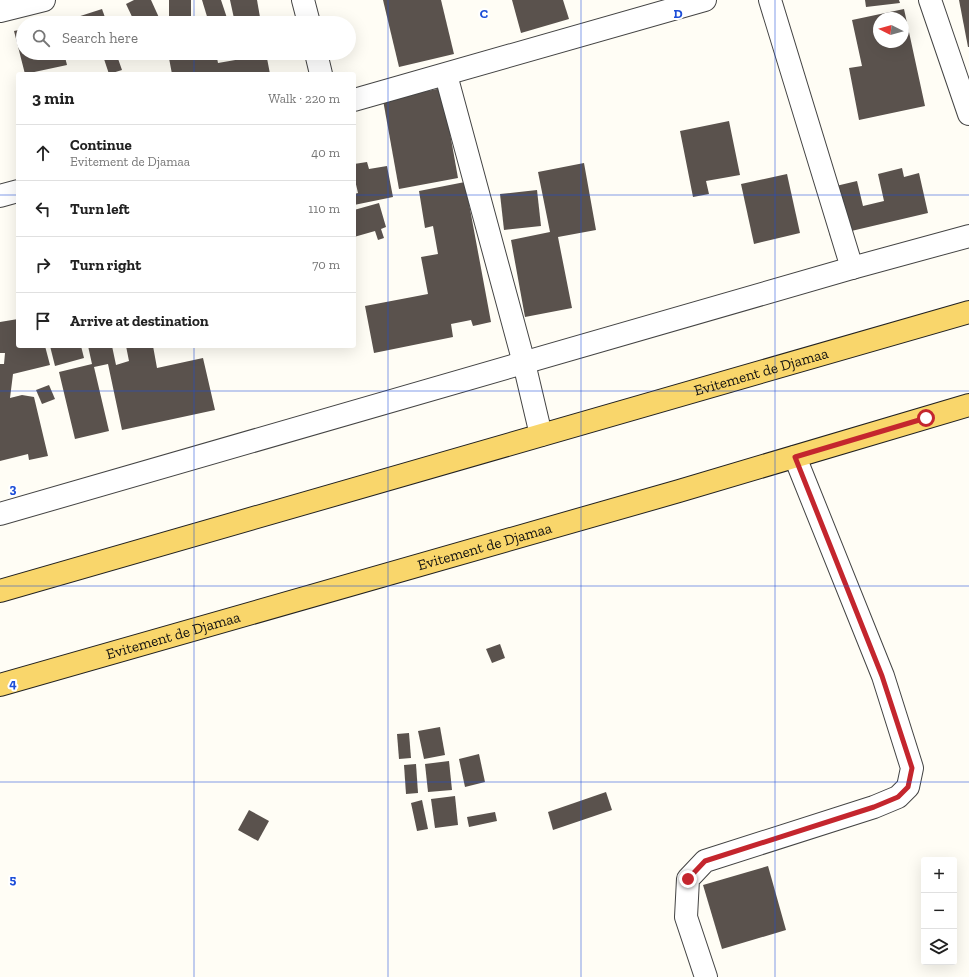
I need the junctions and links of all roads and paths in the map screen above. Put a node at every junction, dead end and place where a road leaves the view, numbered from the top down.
1 (44, 0) edge
2 (303, 0) edge
3 (705, 0) edge
4 (770, 0) edge
5 (930, 0) edge
6 (0, 11) edge
7 (307, 16) edge
8 (318, 60) edge
9 (321, 72) edge
10 (446, 75) junction
11 (356, 99) edge
12 (969, 114) edge
13 (16, 192) edge
14 (0, 196) edge
15 (969, 236) edge
16 (852, 268) junction
17 (969, 312) edge
18 (524, 363) junction
19 (969, 405) edge
20 (541, 435) junction
21 (795, 457) junction
22 (0, 514) edge
23 (0, 591) edge
24 (0, 685) edge
25 (706, 977) edge

1 - 6 street
2 - 7 street
3 - 10 street
4 - 16 street
5 - 12 street
8 - 9 street
10 - 11 street
10 - 18 street
13 - 14 street
15 - 16 street
16 - 18 street
17 - 20 main road, Evitement de Djamaa
18 - 20 street
18 - 22 street
19 - 21 main road, Evitement de Djamaa
20 - 23 main road, Evitement de Djamaa
21 - 24 main road, Evitement de Djamaa
21 - 25 street

